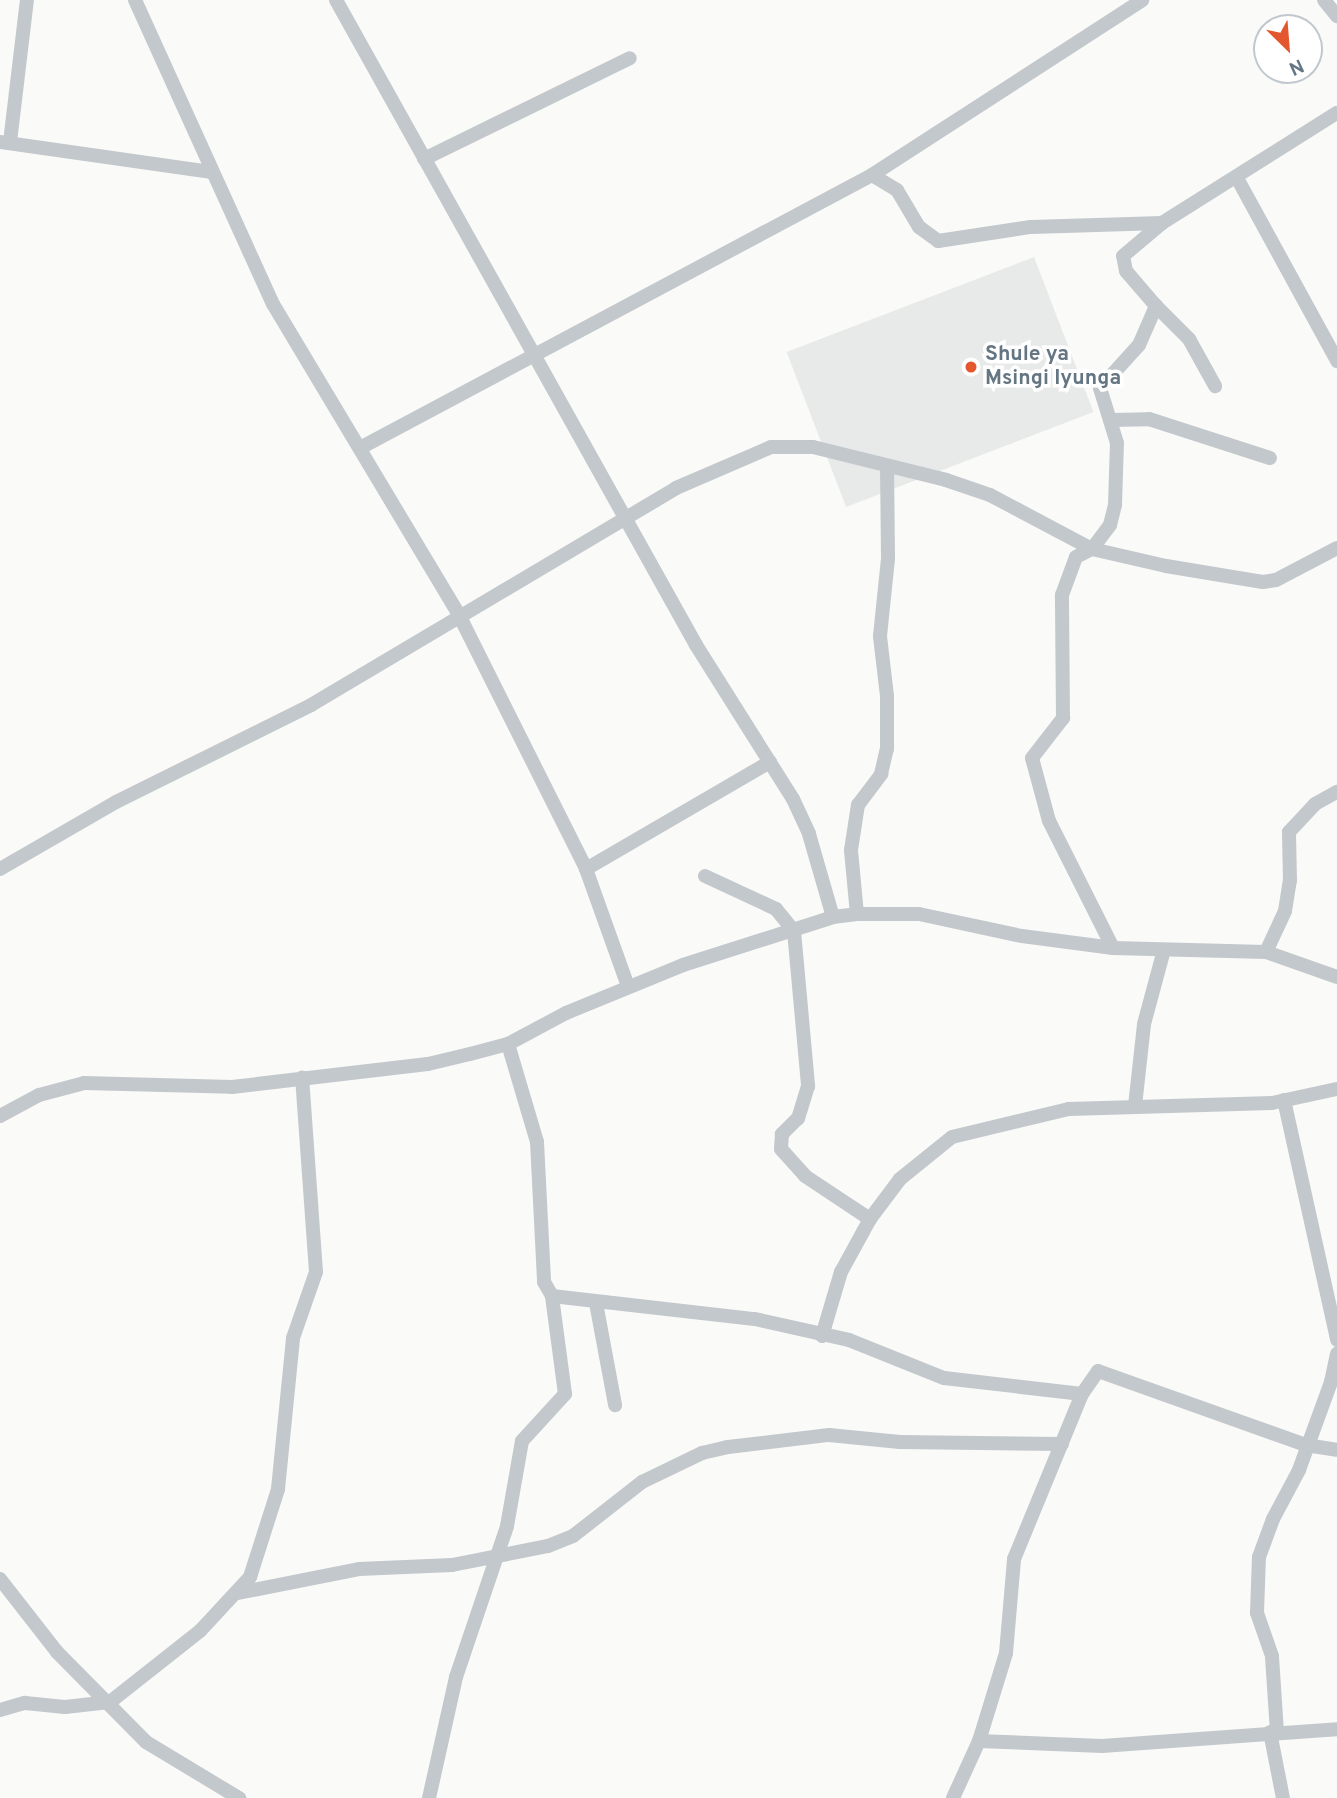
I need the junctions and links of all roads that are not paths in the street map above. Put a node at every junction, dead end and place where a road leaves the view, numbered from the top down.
1 (27, 0) edge
2 (135, 0) edge
3 (338, 0) edge
4 (1142, 0) edge
5 (1324, 0) edge
6 (1337, 16) edge
7 (630, 58) dead end
8 (1337, 113) edge
9 (5, 142) edge
10 (424, 159) junction
11 (212, 172) junction
12 (872, 175) junction
13 (1237, 178) junction
14 (1162, 223) junction
15 (1156, 306) junction
16 (534, 354) junction
17 (1337, 361) edge
18 (1214, 386) dead end
19 (1110, 420) junction
20 (360, 448) junction
21 (1270, 458) dead end
22 (887, 467) junction
23 (626, 518) junction
24 (1337, 548) edge
25 (1092, 549) junction
26 (459, 615) junction
27 (770, 762) junction
28 (1337, 792) edge
29 (0, 869) edge
30 (586, 869) junction
31 (705, 876) dead end
32 (857, 914) junction
33 (833, 917) junction
34 (794, 931) junction
35 (1113, 948) junction
36 (1164, 950) junction
37 (1266, 952) junction
38 (1337, 977) edge
39 (628, 986) junction
40 (508, 1044) junction
41 (302, 1078) junction
42 (1337, 1089) edge
43 (1284, 1100) junction
44 (1135, 1106) junction
45 (0, 1116) edge
46 (870, 1219) junction
47 (552, 1296) junction
48 (596, 1303) junction
49 (822, 1336) junction
50 (1337, 1340) edge
51 (1337, 1354) edge
52 (1082, 1394) junction
53 (615, 1405) dead end
54 (1062, 1444) junction
55 (1306, 1445) junction
56 (1337, 1450) edge
57 (499, 1555) junction
58 (0, 1579) edge
59 (238, 1593) junction
60 (110, 1702) junction
61 (0, 1710) edge
62 (1337, 1729) edge
63 (1273, 1732) junction
64 (979, 1741) junction
65 (239, 1798) edge
66 (429, 1798) edge
67 (953, 1798) edge
68 (1283, 1798) edge

1 - 9 street
2 - 11 street
3 - 10 street
4 - 12 street
5 - 6 street
7 - 10 street
8 - 13 street
9 - 11 street
10 - 16 street
11 - 20 street
12 - 14 street
12 - 16 street
13 - 14 street
13 - 17 street
14 - 15 street
15 - 18 street
15 - 19 street
16 - 20 street
16 - 23 street
19 - 21 street
19 - 25 street
20 - 26 street
22 - 23 street
22 - 25 street
22 - 32 street
23 - 26 street
23 - 27 street
24 - 25 street
25 - 35 street
26 - 29 street
26 - 30 street
27 - 30 street
27 - 33 street
28 - 37 street
30 - 39 street
31 - 34 street
32 - 33 street
32 - 35 street
33 - 34 street
34 - 39 street
34 - 46 street
35 - 36 street
36 - 37 street
36 - 44 street
37 - 38 street
39 - 40 street
40 - 41 street
40 - 47 street
41 - 45 street
41 - 59 street
42 - 43 street
43 - 44 street
43 - 50 street
44 - 46 street
46 - 49 street
47 - 48 street
47 - 57 street
48 - 49 street
48 - 53 street
49 - 52 street
51 - 55 street
52 - 54 street
52 - 55 street
54 - 57 street
54 - 64 street
55 - 56 street
55 - 63 street
57 - 59 street
57 - 66 street
58 - 60 street
59 - 60 street
60 - 61 street
60 - 65 street
62 - 63 street
63 - 64 street
63 - 68 street
64 - 67 street

